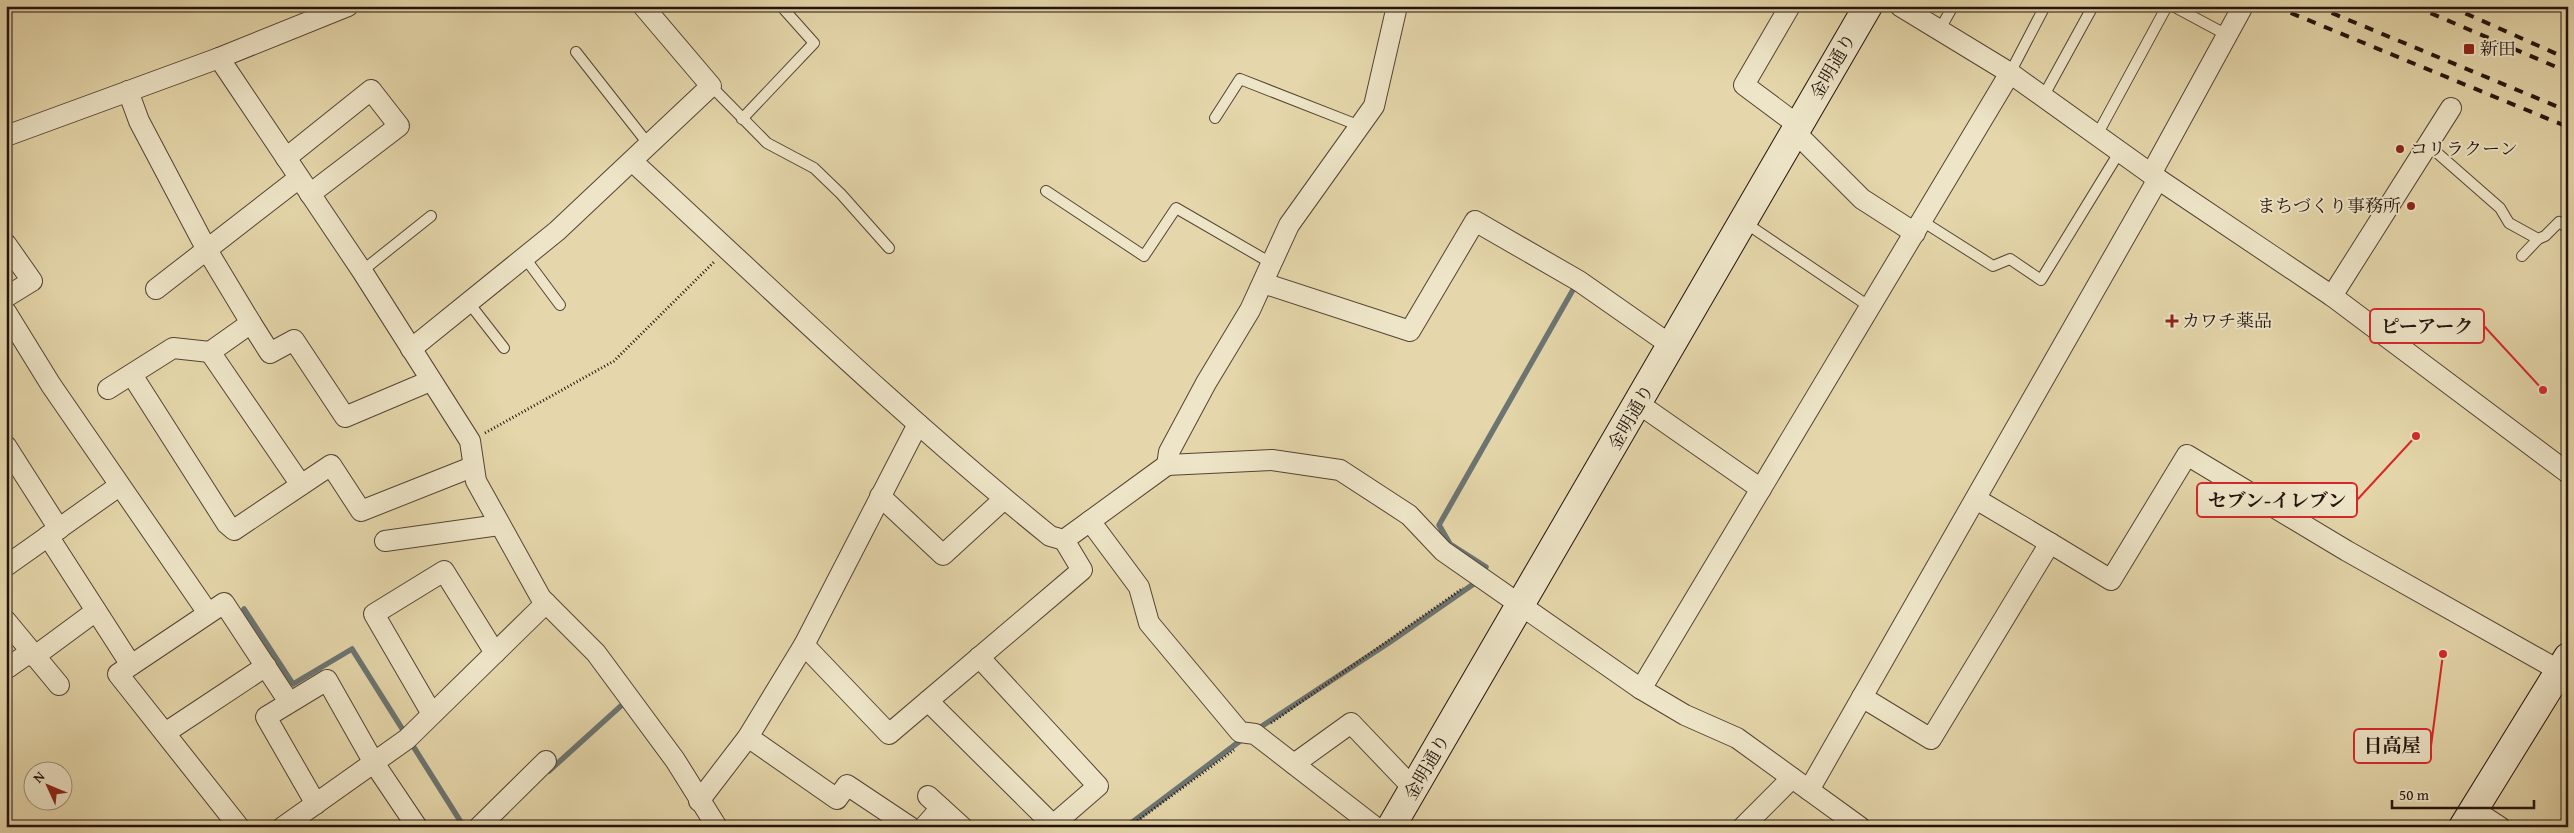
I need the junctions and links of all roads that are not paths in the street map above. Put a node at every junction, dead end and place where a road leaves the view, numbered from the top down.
1 (348, 6) edge
2 (643, 6) edge
3 (781, 6) edge
4 (1397, 6) edge
5 (1790, 6) edge
6 (1868, 6) edge
7 (1900, 6) edge
8 (1953, 6) edge
9 (2045, 6) edge
10 (2093, 6) edge
11 (2167, 6) edge
12 (2173, 6) edge
13 (2242, 6) edge
14 (1940, 29) junction
15 (2227, 35) junction
16 (576, 52) dead end
17 (219, 58) junction
18 (2010, 73) junction
19 (711, 86) junction
20 (128, 91) junction
21 (2043, 97) junction
22 (2451, 108) dead end
23 (1215, 118) dead end
24 (742, 119) junction
25 (1360, 126) junction
26 (1797, 129) junction
27 (2097, 135) junction
28 (6, 136) edge
29 (2427, 144) junction
30 (649, 145) junction
31 (2120, 151) junction
32 (286, 158) junction
33 (632, 161) junction
34 (2154, 176) junction
35 (305, 186) junction
36 (1046, 191) dead end
37 (431, 216) dead end
38 (1743, 222) junction
39 (1918, 227) junction
40 (2568, 228) edge
41 (2538, 239) junction
42 (6, 244) edge
43 (889, 248) dead end
44 (208, 250) junction
45 (2522, 256) dead end
46 (525, 258) junction
47 (1272, 263) junction
48 (362, 271) junction
49 (1263, 283) junction
50 (156, 289) dead end
51 (2332, 296) junction
52 (6, 297) edge
53 (469, 303) junction
54 (560, 305) dead end
55 (1870, 307) junction
56 (6, 312) edge
57 (251, 323) junction
58 (1672, 346) junction
59 (504, 348) dead end
60 (411, 349) junction
61 (210, 352) junction
62 (132, 375) junction
63 (430, 381) junction
64 (108, 389) dead end
65 (1638, 404) junction
66 (918, 424) junction
67 (6, 446) edge
68 (1166, 465) junction
69 (472, 466) junction
70 (2568, 473) edge
71 (301, 485) junction
72 (118, 486) junction
73 (1761, 489) junction
74 (880, 496) junction
75 (1976, 498) junction
76 (1004, 499) junction
77 (1090, 521) junction
78 (499, 525) junction
79 (53, 532) junction
80 (1064, 540) junction
81 (385, 542) dead end
82 (2050, 543) junction
83 (6, 566) edge
84 (546, 603) junction
85 (1521, 605) junction
86 (96, 611) junction
87 (208, 613) junction
88 (6, 621) edge
89 (804, 645) junction
90 (495, 653) junction
91 (35, 656) junction
92 (979, 657) junction
93 (2564, 664) edge
94 (131, 665) junction
95 (266, 666) junction
96 (6, 669) edge
97 (59, 685) dead end
98 (1641, 689) junction
99 (1862, 697) junction
100 (928, 701) junction
101 (289, 702) junction
102 (432, 714) junction
103 (164, 733) junction
104 (748, 737) junction
105 (546, 761) dead end
106 (374, 763) junction
107 (1294, 764) junction
108 (1792, 778) junction
109 (1414, 789) junction
110 (1810, 790) junction
111 (699, 801) junction
112 (316, 804) junction
113 (2468, 818) edge
114 (1393, 824) edge
115 (412, 825) edge
116 (238, 827) edge
117 (283, 827) edge
118 (479, 827) edge
119 (717, 827) edge
120 (910, 827) edge
121 (924, 827) edge
122 (962, 827) edge
123 (1743, 827) edge
124 (1860, 827) edge
125 (2500, 827) edge

1 - 17 street
2 - 19 street
3 - 24 lane
4 - 25 street
5 - 26 street
6 - 26 street, 金明通り
7 - 14 street
8 - 14 lane
9 - 18 lane
10 - 21 lane
11 - 27 lane
12 - 15 lane
13 - 15 street
14 - 18 street
15 - 34 street
16 - 30 lane
17 - 20 street
17 - 32 street
18 - 21 street
18 - 39 street
19 - 24 lane
19 - 30 street
20 - 28 street
20 - 44 street
21 - 27 street
22 - 29 street
23 - 25 lane
24 - 43 lane
25 - 47 street
26 - 38 street, 金明通り
26 - 39 street
27 - 31 street
29 - 41 lane
29 - 51 street
30 - 33 street
31 - 34 street
31 - 39 lane
32 - 35 street
32 - 35 street
33 - 46 street
33 - 66 street
34 - 51 street
34 - 75 street
35 - 44 street
35 - 48 street
36 - 47 lane
37 - 48 lane
38 - 55 lane
38 - 58 street, 金明通り
39 - 55 street
40 - 41 lane
41 - 45 lane
42 - 52 street
44 - 50 street
44 - 57 street
46 - 53 street
46 - 54 lane
47 - 49 street
48 - 60 street
49 - 58 street
49 - 68 street
51 - 70 street
53 - 59 lane
53 - 60 street
55 - 73 street
56 - 72 street
57 - 61 street
57 - 63 street
58 - 65 street, 金明通り
60 - 63 street
61 - 62 street
61 - 71 street
62 - 64 street
62 - 71 street
63 - 69 street
65 - 73 street
65 - 85 street, 金明通り
66 - 74 street
66 - 76 street
67 - 79 street
68 - 77 street
68 - 85 street
69 - 71 street
69 - 78 street
72 - 79 street
72 - 87 street
73 - 98 street
74 - 76 street
74 - 89 street
75 - 82 street
75 - 99 street
76 - 80 street
77 - 80 street
77 - 107 street
78 - 81 street
78 - 84 street
79 - 83 street
79 - 86 street
80 - 92 street
82 - 93 street
82 - 99 street
84 - 90 street
84 - 111 street
85 - 98 street
85 - 109 street, 金明通り
86 - 91 street
86 - 94 street
87 - 94 street
87 - 95 street
88 - 91 street
89 - 100 street
89 - 104 street
90 - 102 street
90 - 102 street
91 - 96 street
91 - 97 street
92 - 100 street
92 - 100 street
93 - 113 street
94 - 103 street
95 - 101 street
95 - 103 street
98 - 108 street
99 - 110 street
101 - 106 street
101 - 112 street
102 - 106 street
103 - 116 street
104 - 111 street
104 - 120 street
105 - 118 street
106 - 112 street
106 - 115 street
107 - 109 street
107 - 114 street
108 - 110 street
108 - 123 street
109 - 114 street, 金明通り
110 - 124 street
111 - 119 street
112 - 117 street
113 - 125 street
121 - 122 street

